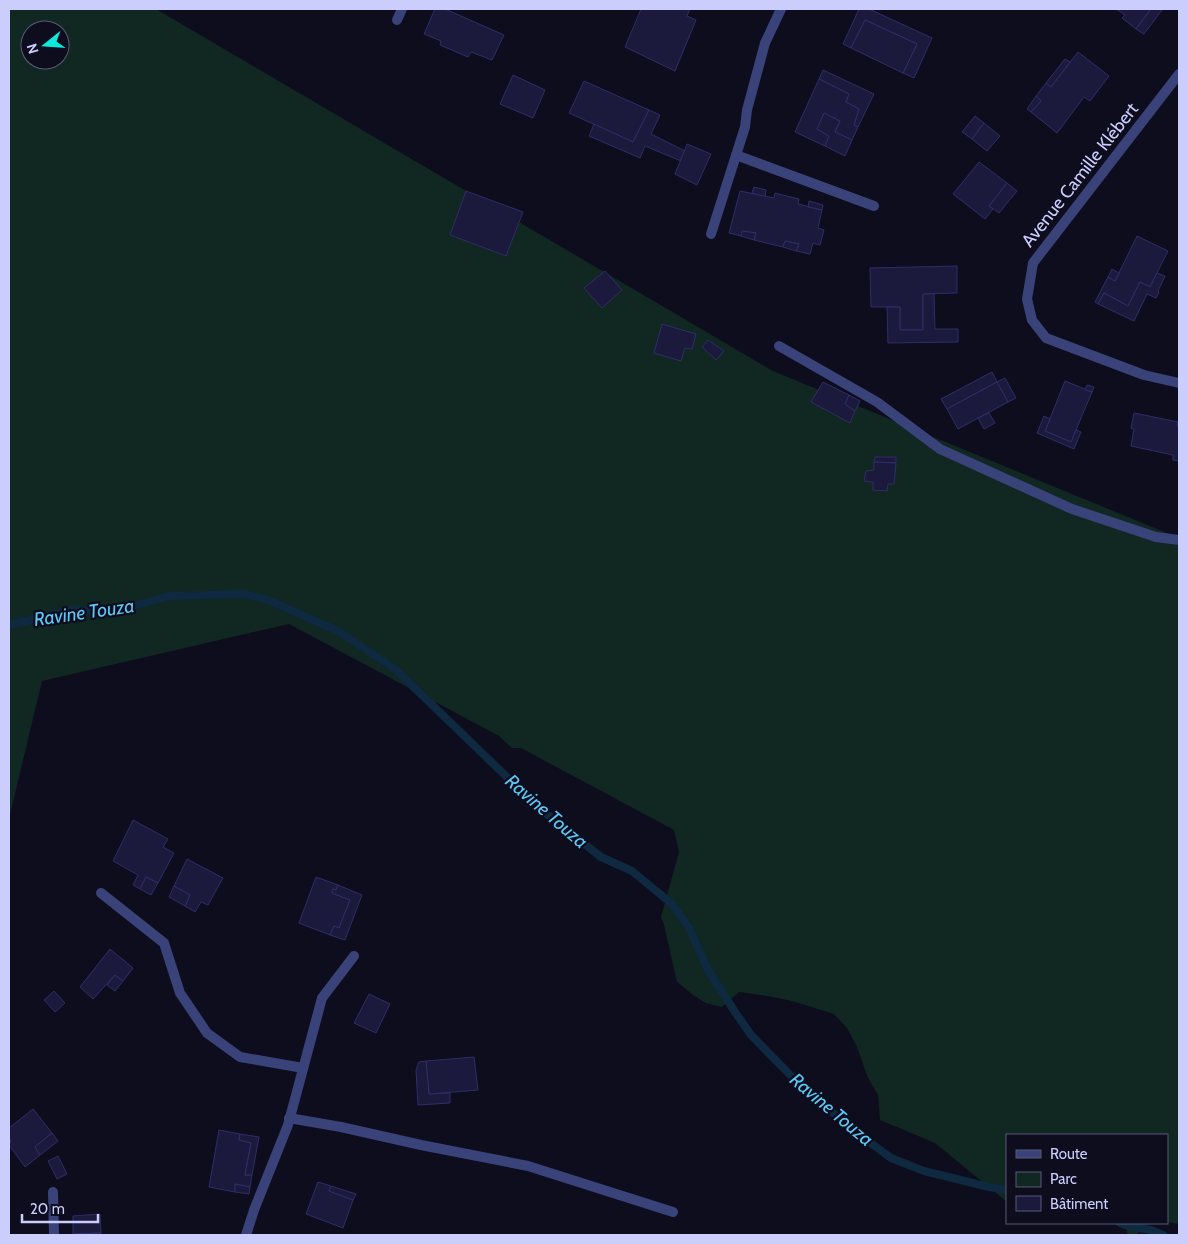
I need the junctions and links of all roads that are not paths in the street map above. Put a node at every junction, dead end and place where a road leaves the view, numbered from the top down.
1 (402, 9) edge
2 (781, 9) edge
3 (397, 20) dead end
4 (1179, 74) edge
5 (736, 155) junction
6 (874, 206) dead end
7 (711, 234) dead end
8 (778, 346) dead end
9 (1179, 382) edge
10 (1179, 540) edge
11 (101, 894) dead end
12 (354, 956) dead end
13 (303, 1068) junction
14 (290, 1118) junction
15 (53, 1192) dead end
16 (673, 1212) dead end
17 (54, 1235) edge
18 (246, 1235) edge

1 - 3 street
2 - 5 street
4 - 9 street, Avenue Camille Klébert
5 - 6 street
5 - 7 street
8 - 10 street
11 - 13 street
12 - 13 street
13 - 14 street
14 - 16 street
14 - 18 street
15 - 17 street

